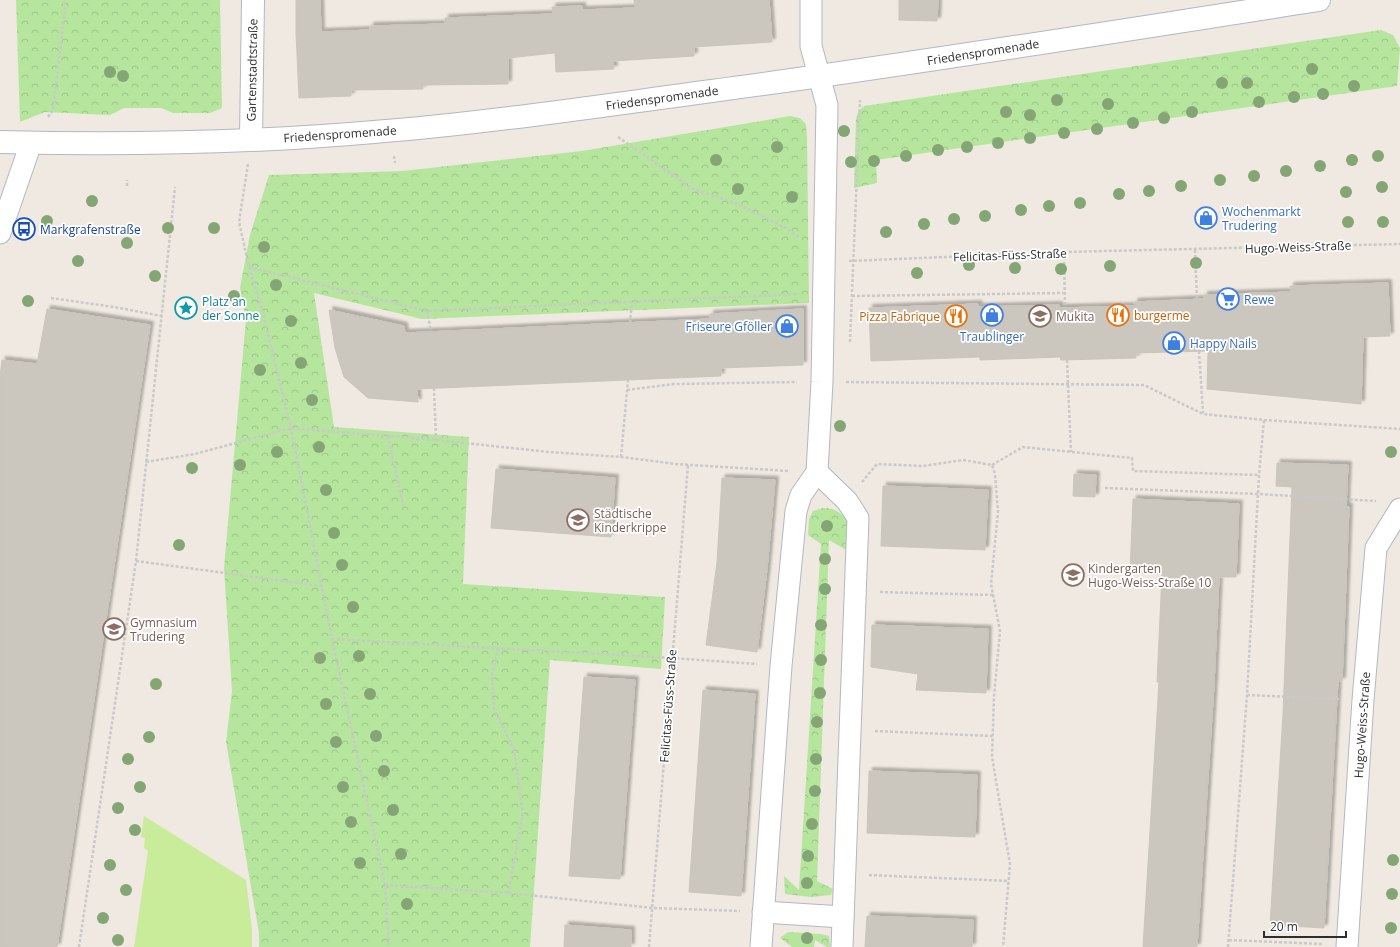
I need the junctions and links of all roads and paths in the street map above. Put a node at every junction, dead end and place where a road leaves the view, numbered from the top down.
1 (64, 0) edge
2 (253, 0) edge
3 (811, 0) edge
4 (1319, 0) edge
5 (819, 76) junction
6 (860, 100) dead end
7 (618, 138) dead end
8 (251, 139) junction
9 (0, 142) edge
10 (31, 143) junction
11 (394, 153) dead end
12 (394, 163) dead end
13 (248, 167) dead end
14 (127, 180) dead end
15 (127, 186) dead end
16 (175, 187) dead end
17 (0, 233) edge
18 (1400, 244) edge
19 (1195, 250) junction
20 (1064, 252) junction
21 (824, 259) junction
22 (853, 260) junction
23 (249, 267) junction
24 (824, 293) junction
25 (1065, 293) junction
26 (852, 296) junction
27 (51, 298) dead end
28 (1197, 299) dead end
29 (632, 302) junction
30 (1066, 308) dead end
31 (427, 311) junction
32 (162, 316) junction
33 (630, 323) dead end
34 (431, 332) dead end
35 (850, 343) dead end
36 (1199, 351) dead end
37 (1067, 360) dead end
38 (628, 380) dead end
39 (822, 382) junction
40 (1068, 384) junction
41 (434, 388) dead end
42 (627, 390) junction
43 (1203, 414) junction
44 (1264, 420) junction
45 (291, 428) junction
46 (1400, 429) edge
47 (388, 436) junction
48 (436, 440) junction
49 (1071, 452) junction
50 (621, 457) junction
51 (146, 462) junction
52 (688, 465) junction
53 (992, 466) junction
54 (817, 472) junction
55 (1259, 475) junction
56 (1105, 488) dead end
57 (1258, 494) junction
58 (847, 501) junction
59 (1379, 501) dead end
60 (403, 506) dead end
61 (1400, 509) edge
62 (136, 561) junction
63 (322, 586) junction
64 (855, 591) junction
65 (993, 595) junction
66 (332, 639) junction
67 (498, 648) junction
68 (672, 658) junction
69 (781, 666) junction
70 (1247, 695) junction
71 (1363, 700) junction
72 (850, 730) junction
73 (992, 736) junction
74 (844, 874) junction
75 (1009, 881) junction
76 (385, 885) junction
77 (508, 893) junction
78 (652, 908) junction
79 (763, 912) junction
80 (843, 917) junction
81 (1229, 940) junction
82 (1347, 946) edge
83 (79, 947) edge
84 (389, 947) edge
85 (649, 947) edge
86 (761, 947) edge
87 (842, 947) edge
88 (1003, 947) edge
89 (1228, 947) edge

1 - 10 path
2 - 8 street, Gartenstadtstraße
3 - 5 street
4 - 5 street, Friedenspromenade
5 - 8 street, Friedenspromenade
5 - 21 street
6 - 22 path
7 - 21 path
8 - 10 street, Friedenspromenade
9 - 10 street, Friedenspromenade
10 - 17 street
11 - 12 path
13 - 23 path
14 - 15 path
16 - 32 path
18 - 19 path, Hugo-Weiss-Straße
19 - 20 path, Felicitas-Füss-Straße
19 - 28 path
20 - 22 path, Felicitas-Füss-Straße
20 - 25 path
21 - 22 path, Felicitas-Füss-Straße
21 - 24 street
22 - 26 path
23 - 31 path
23 - 45 path
24 - 29 path
24 - 39 street
25 - 26 path
25 - 30 path
26 - 35 path
27 - 32 path
29 - 31 path
29 - 33 path
31 - 34 path
32 - 51 path
36 - 43 path
37 - 40 path
38 - 42 path
39 - 40 path
39 - 42 path
39 - 54 street
40 - 43 path
40 - 49 path
41 - 48 path
42 - 50 path
43 - 44 path
44 - 46 path
44 - 55 path
45 - 47 path
45 - 51 path
45 - 63 path
47 - 48 path
47 - 60 path
48 - 50 path
49 - 53 path
49 - 55 path
50 - 52 path
51 - 62 path
52 - 54 path
52 - 68 path, Felicitas-Füss-Straße
53 - 58 path
53 - 65 path
54 - 58 street
54 - 69 street
55 - 57 path
56 - 57 path
57 - 59 path
57 - 70 path
58 - 64 street
61 - 71 street, Hugo-Weiss-Straße
62 - 63 path
62 - 83 path
63 - 66 path
64 - 65 path
64 - 72 street
65 - 73 path
66 - 67 path
66 - 76 path
67 - 68 path
67 - 77 path
68 - 69 path
68 - 78 path, Felicitas-Füss-Straße
69 - 79 street
70 - 71 path
70 - 81 path
71 - 82 street, Hugo-Weiss-Straße
72 - 73 path
72 - 74 street
73 - 75 path
74 - 75 path
74 - 80 street
75 - 88 path
76 - 77 path
76 - 84 path
77 - 78 path
78 - 79 path
78 - 85 path, Felicitas-Füss-Straße
79 - 80 street
79 - 86 street
80 - 87 street
81 - 82 path
81 - 89 path

